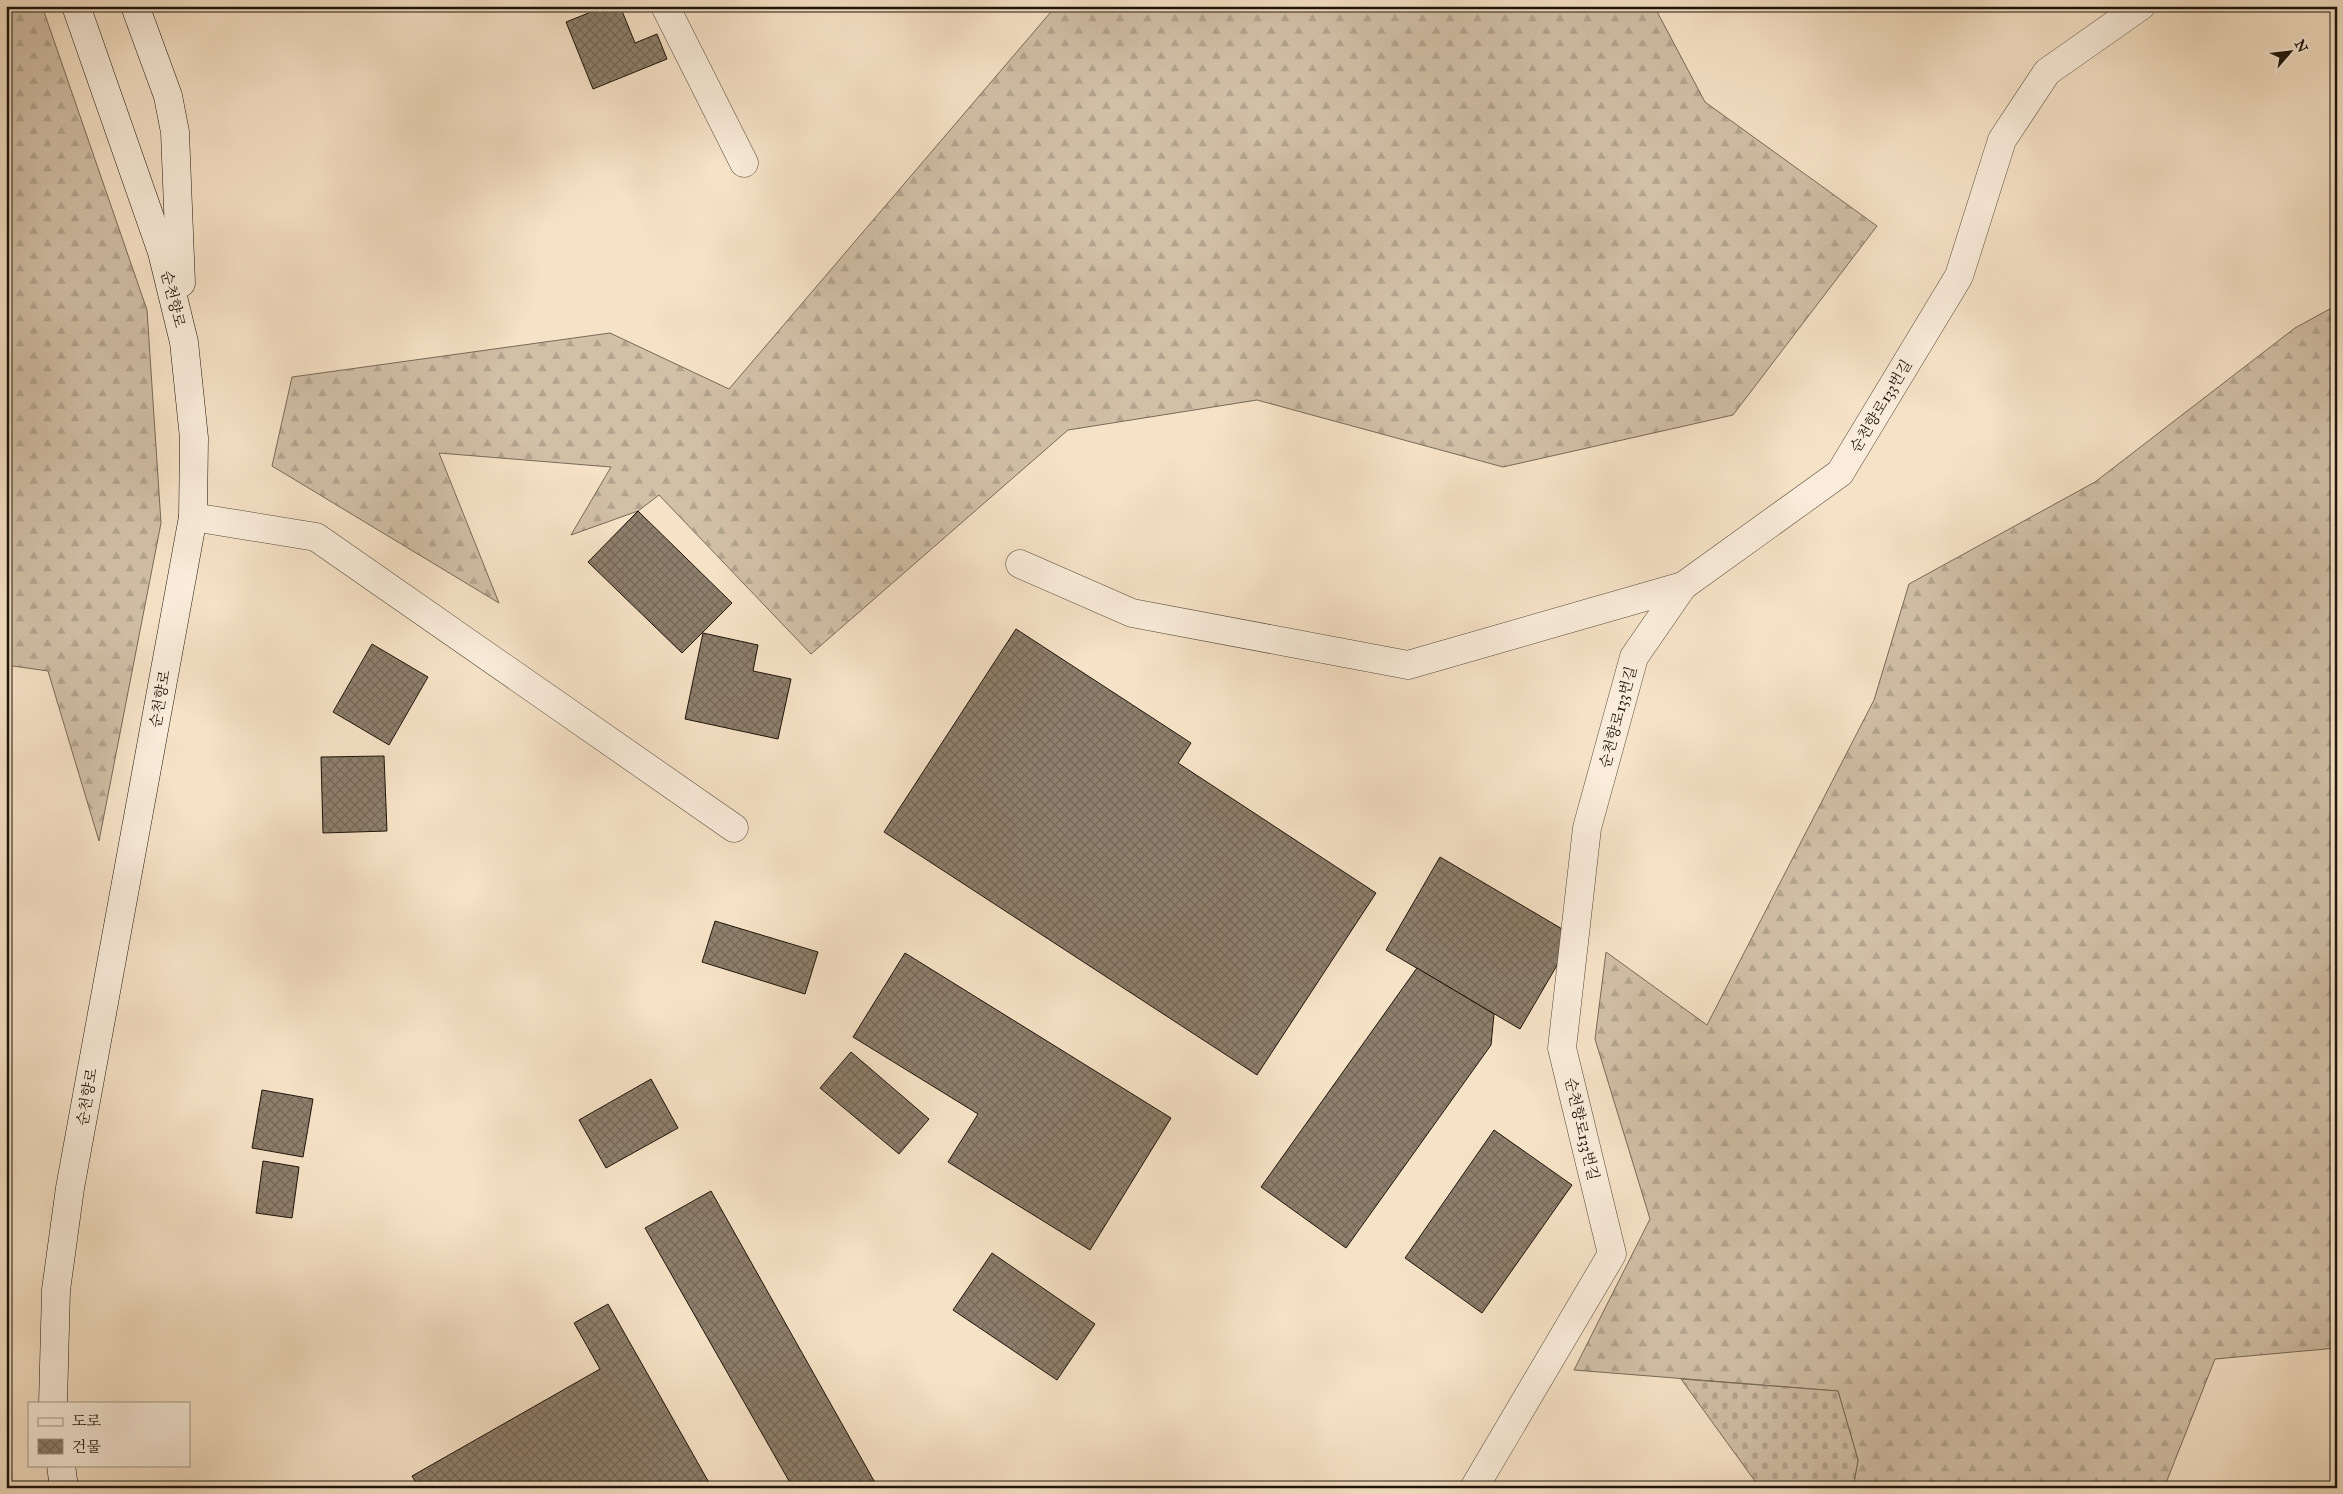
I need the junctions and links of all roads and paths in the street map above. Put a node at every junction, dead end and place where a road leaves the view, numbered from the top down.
1 (76, 6) edge
2 (135, 6) edge
3 (665, 6) edge
4 (2141, 6) edge
5 (744, 163) dead end
6 (184, 342) junction
7 (193, 517) junction
8 (1020, 564) dead end
9 (1683, 586) junction
10 (734, 828) dead end
11 (53, 1402) edge
12 (62, 1466) edge
13 (64, 1488) edge
14 (1474, 1488) edge

1 - 6 street, 순천향로
2 - 6 street
3 - 5 street
4 - 9 street, 순천향로133번길
6 - 7 street, 순천향로
7 - 10 street
7 - 11 street, 순천향로
8 - 9 street
9 - 14 street, 순천향로133번길
12 - 13 street

